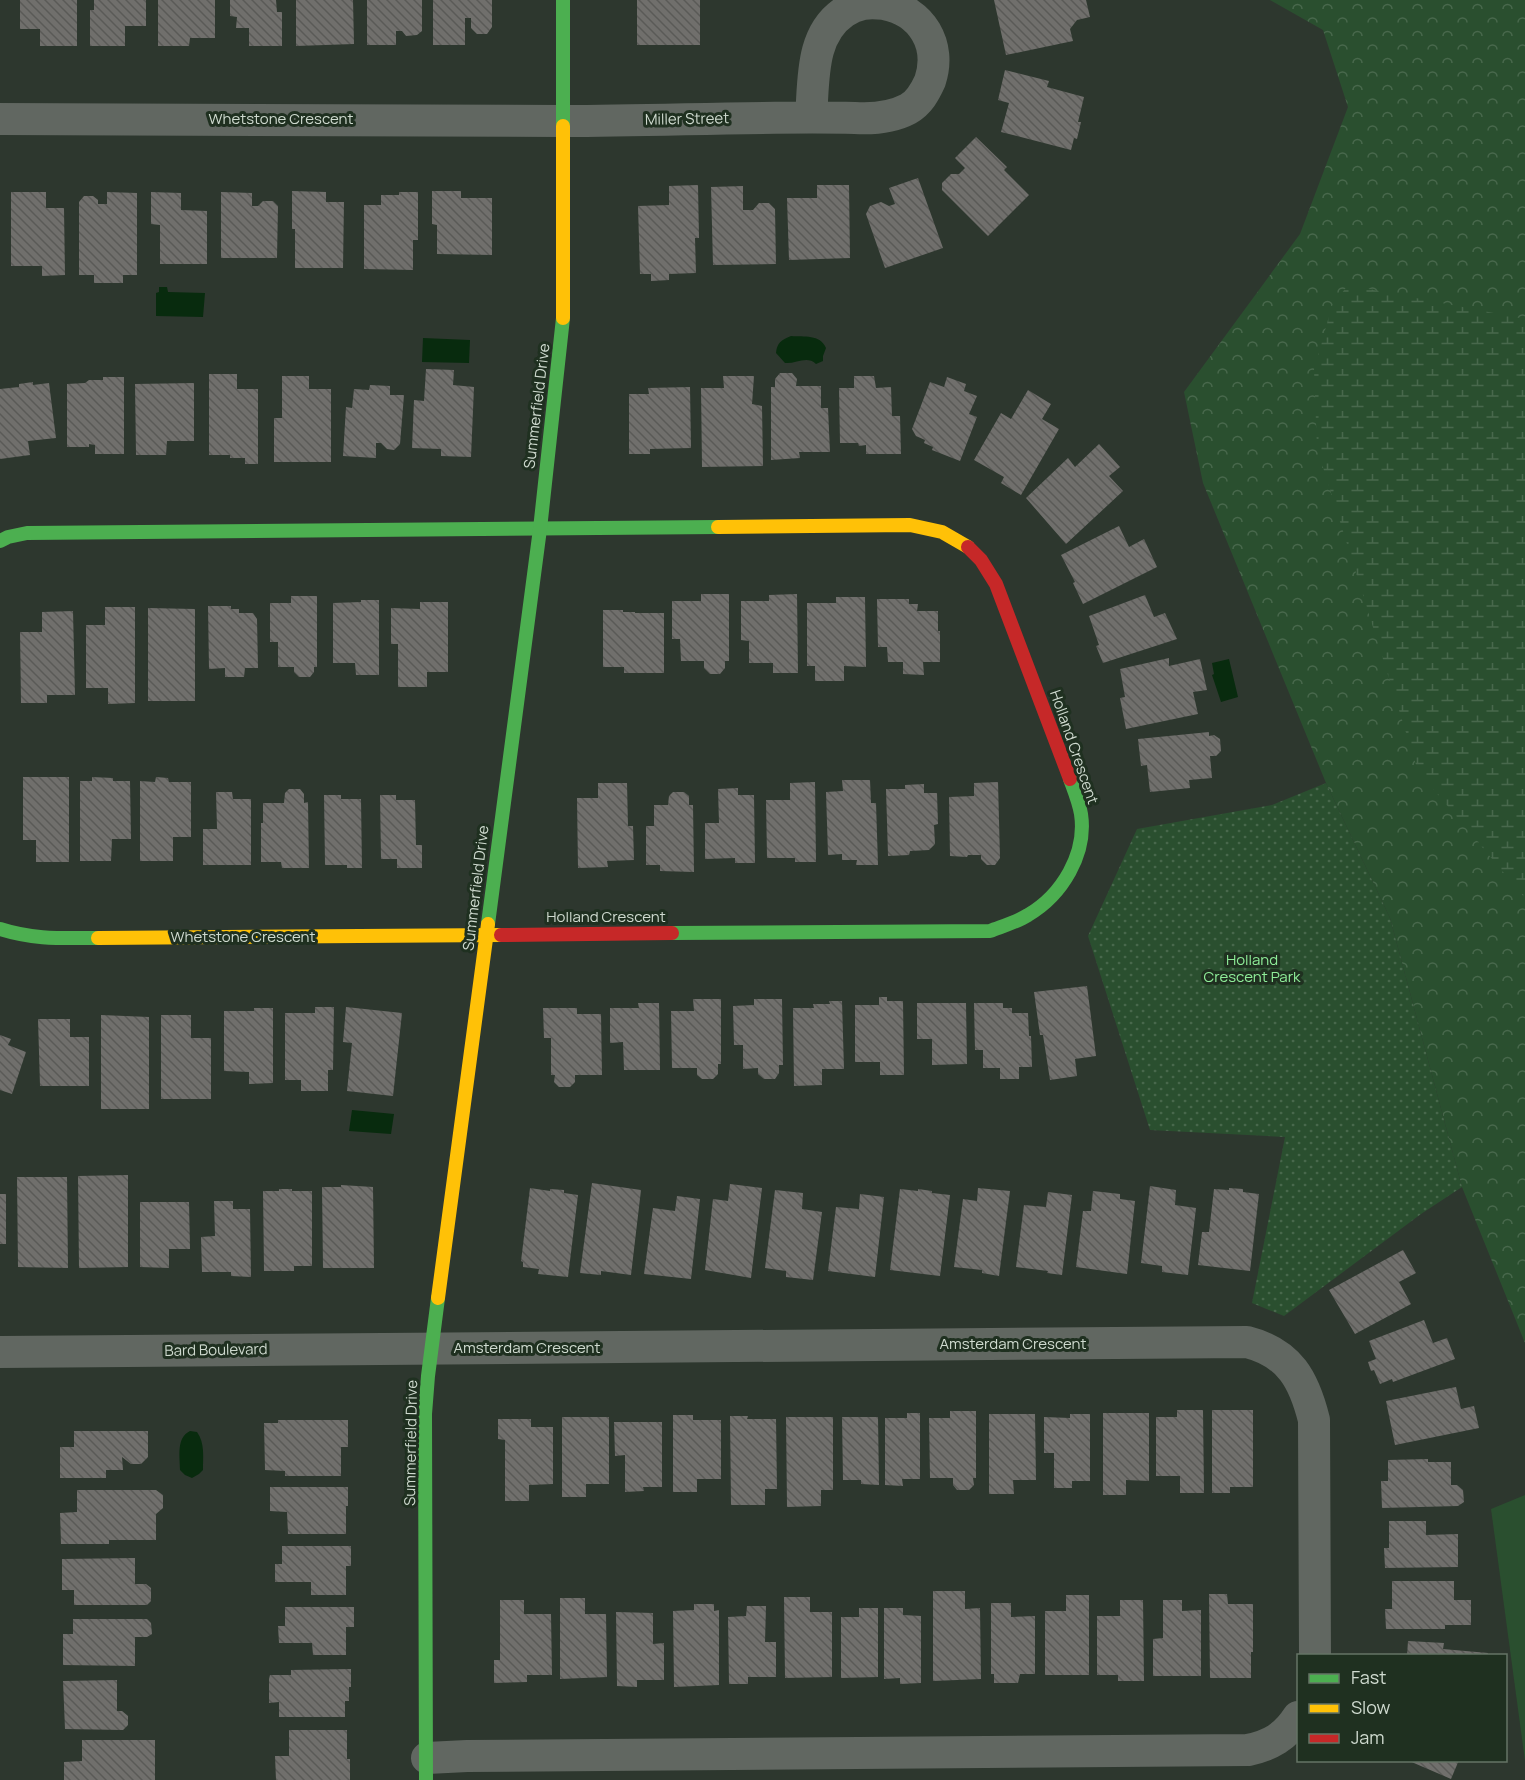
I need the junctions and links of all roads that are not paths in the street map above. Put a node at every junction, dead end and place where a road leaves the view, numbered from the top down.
1 (563, 0) edge
2 (811, 117) dead end
3 (0, 119) edge
4 (562, 121) junction
5 (540, 529) junction
6 (0, 541) edge
7 (0, 929) edge
8 (486, 935) junction
9 (432, 1348) junction
10 (0, 1352) edge
11 (1315, 1654) edge
12 (1297, 1719) edge
13 (427, 1769) edge

1 - 4 street, Summerfield Drive
2 - 4 street, Miller Street
3 - 4 street, Whetstone Crescent
4 - 5 street, Summerfield Drive
5 - 6 street
5 - 8 street, Summerfield Drive
5 - 8 street, Holland Crescent
7 - 8 street, Whetstone Crescent
8 - 9 street, Summerfield Drive
9 - 10 street, Bard Boulevard
9 - 11 street, Amsterdam Crescent
9 - 13 street, Summerfield Drive
12 - 13 street

